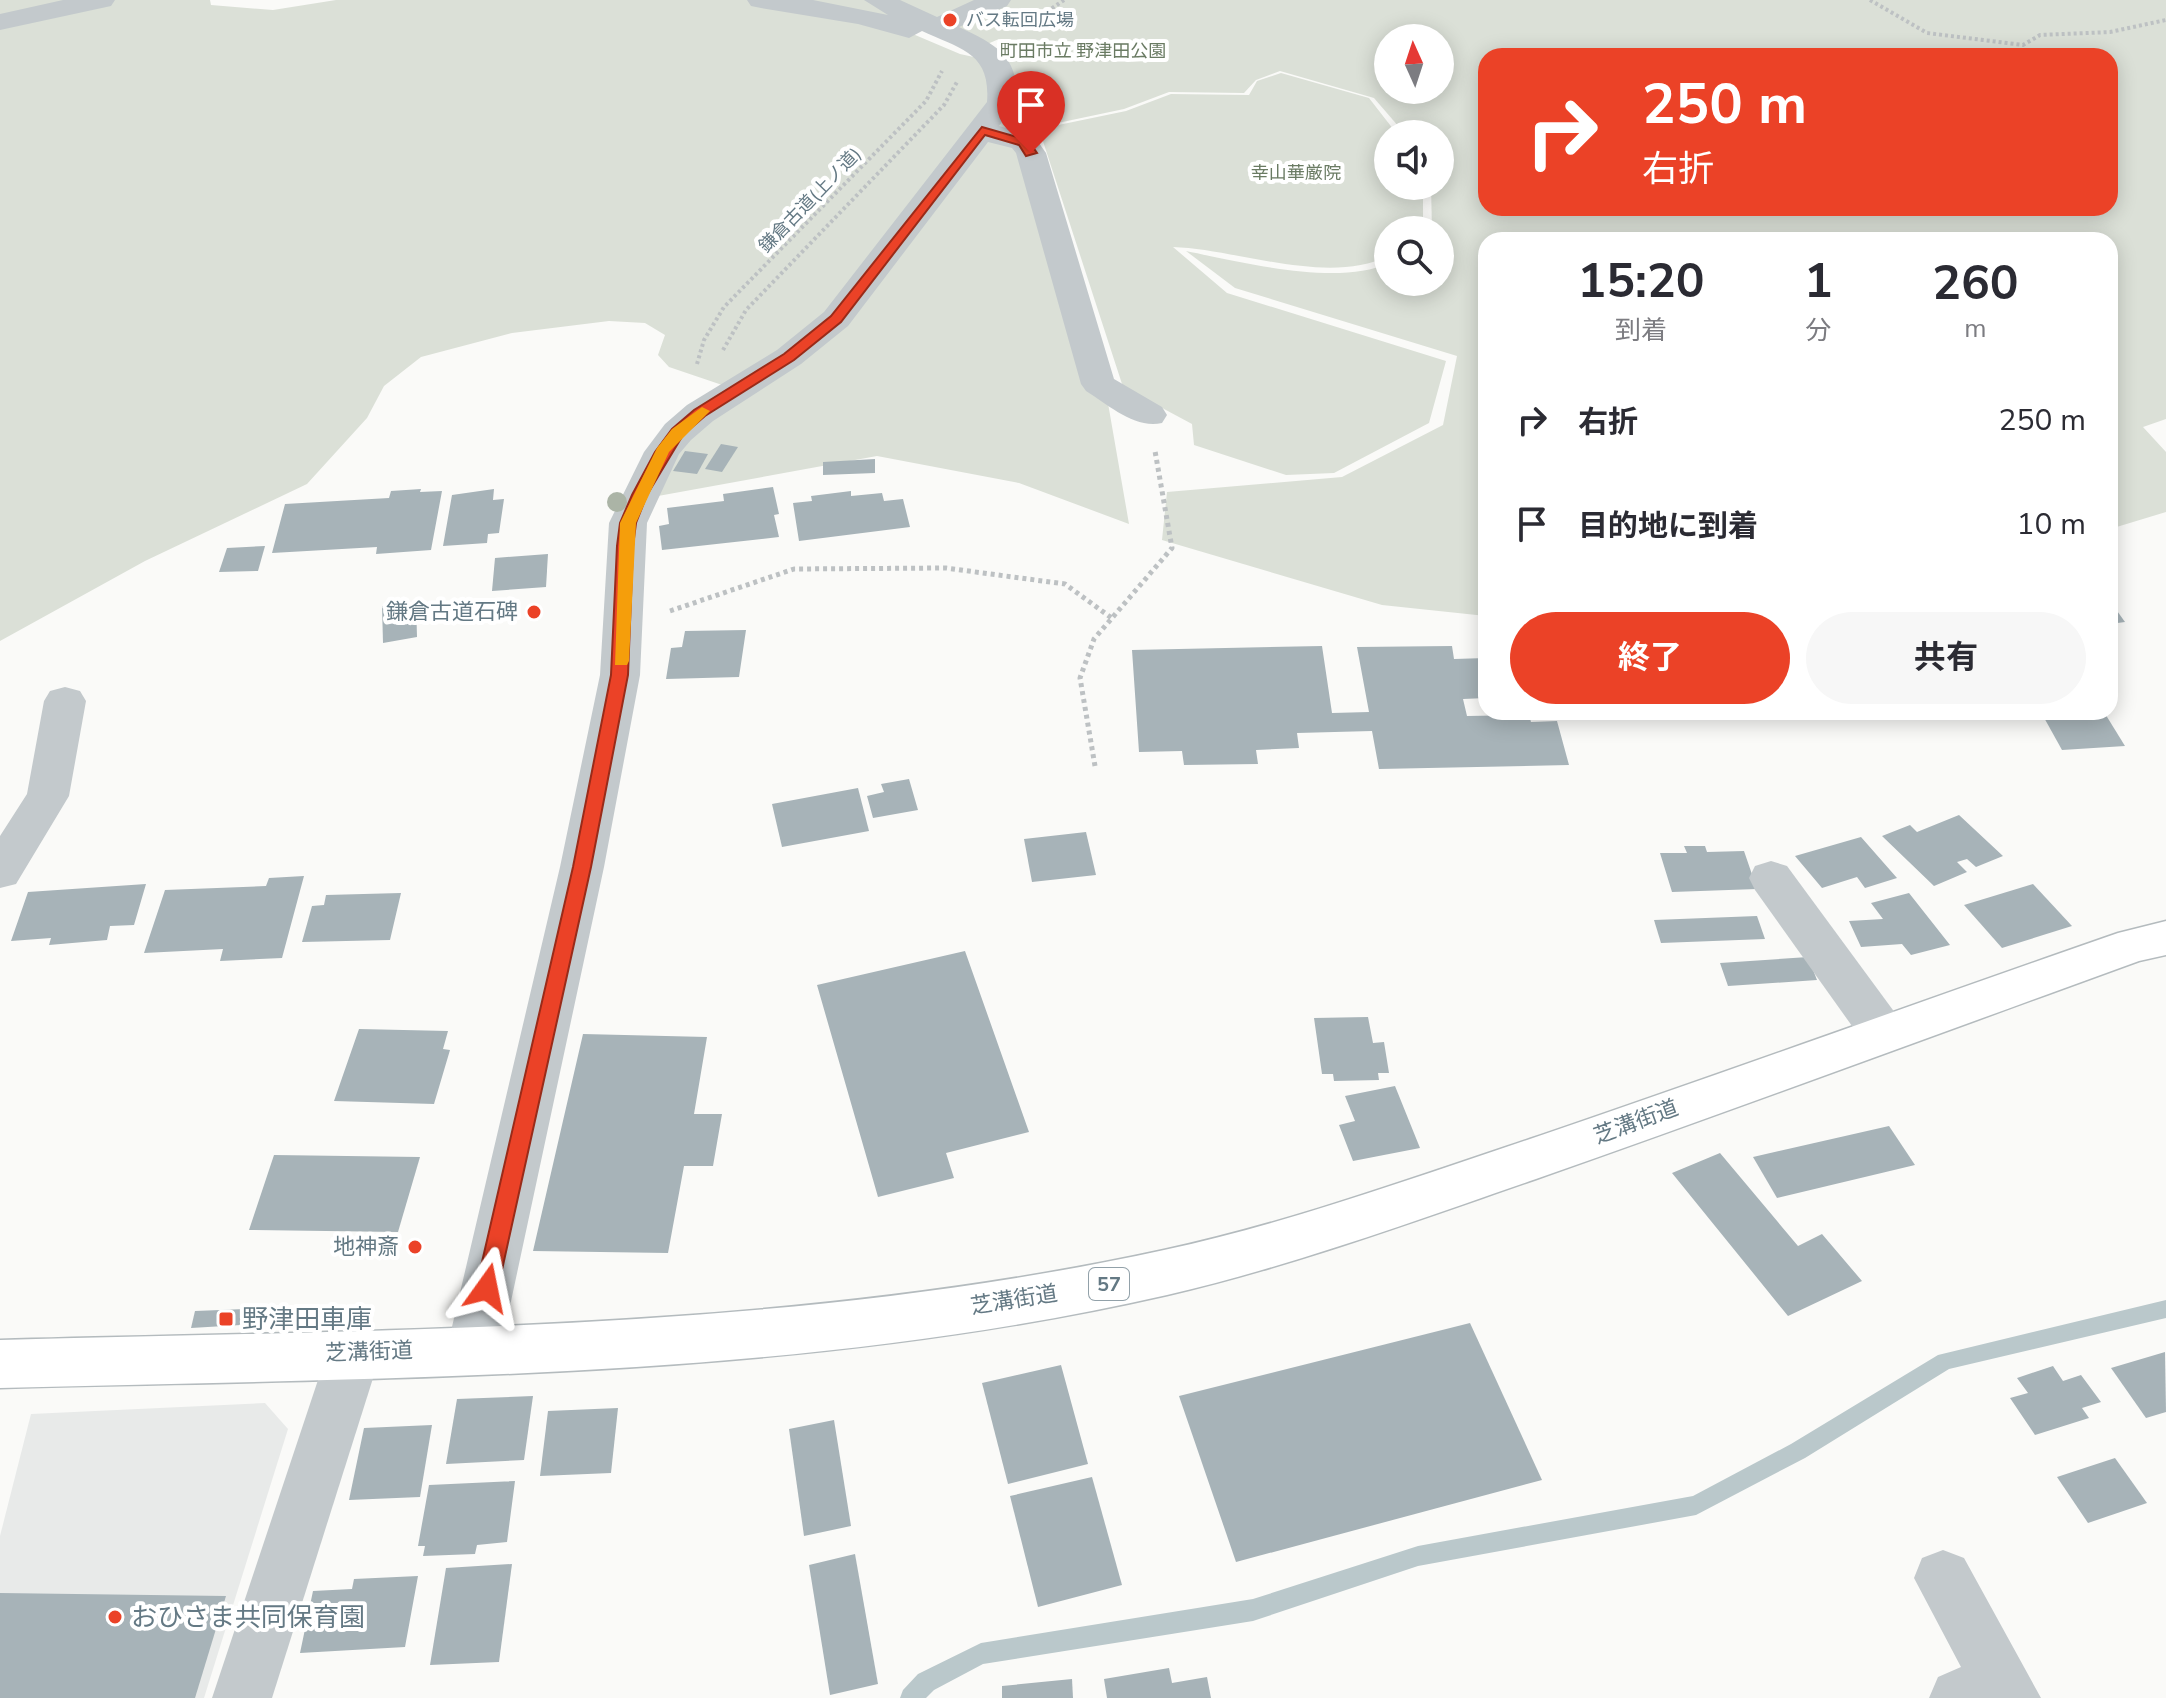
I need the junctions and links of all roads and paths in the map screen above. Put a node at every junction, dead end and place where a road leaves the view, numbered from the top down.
1 (101, 0) edge
2 (761, 0) edge
3 (878, 0) edge
4 (997, 0) edge
5 (1870, 0) edge
6 (2166, 20) edge
7 (0, 22) edge
8 (962, 44) junction
9 (982, 131) junction
10 (693, 376) dead end
11 (728, 395) junction
12 (1149, 415) joint
13 (1113, 619) junction
14 (624, 627) junction
15 (65, 701) dead end
16 (1095, 766) dead end
17 (0, 872) edge
18 (1771, 878) dead end
19 (2166, 938) edge
20 (1884, 1034) junction
21 (474, 1348) junction
22 (354, 1353) junction
23 (0, 1364) edge
24 (1943, 1578) dead end
25 (1991, 1694) edge
26 (242, 1698) edge

1 - 7 street
2 - 8 street
3 - 8 street
4 - 8 street
5 - 6 path
8 - 9 street
8 - 10 path, 鎌倉古道(上ノ道)
8 - 11 path
9 - 11 street
9 - 12 street
11 - 14 street
12 - 13 path
13 - 14 path
13 - 16 path
14 - 21 street
15 - 17 street
18 - 20 street
19 - 20 main road, 芝溝街道 / 57
20 - 21 main road, 芝溝街道 / 57
21 - 22 main road, 芝溝街道 / 57
22 - 23 main road, 芝溝街道 / 57
22 - 26 street
24 - 25 street

